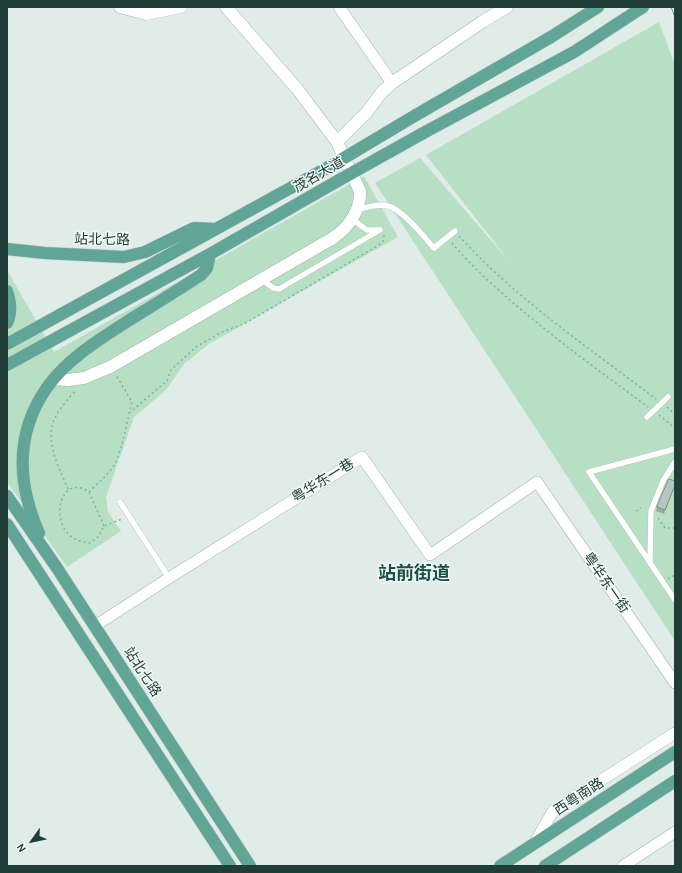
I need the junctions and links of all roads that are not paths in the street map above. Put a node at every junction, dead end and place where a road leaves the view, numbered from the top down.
1 (120, 7) edge
2 (181, 7) edge
3 (226, 7) edge
4 (338, 7) edge
5 (507, 7) edge
6 (598, 7) edge
7 (643, 7) edge
8 (392, 83) junction
9 (337, 142) junction
10 (354, 215) junction
11 (215, 229) junction
12 (455, 232) road end
13 (7, 249) edge
14 (210, 254) junction
15 (261, 278) junction
16 (7, 291) edge
17 (7, 323) edge
18 (7, 344) edge
19 (7, 365) edge
20 (54, 379) junction
21 (668, 397) dead end
22 (647, 417) dead end
23 (675, 449) edge
24 (675, 462) edge
25 (537, 482) joint
26 (7, 496) edge
27 (120, 502) dead end
28 (7, 524) edge
29 (11, 534) edge
30 (650, 562) junction
31 (57, 568) junction
32 (169, 578) junction
33 (675, 600) edge
34 (95, 626) junction
35 (675, 684) edge
36 (133, 686) junction
37 (119, 695) junction
38 (675, 733) edge
39 (675, 752) edge
40 (675, 781) edge
41 (212, 806) junction
42 (197, 816) junction
43 (675, 832) edge
44 (534, 844) junction
45 (230, 866) edge
46 (250, 866) edge
47 (500, 866) edge
48 (545, 866) edge
49 (623, 866) edge

1 - 2 street
3 - 9 street
4 - 8 street
5 - 8 street
6 - 11 main road, 茂名大道, bridge
7 - 14 main road, 茂名大道, bridge
8 - 9 street
9 - 10 street
10 - 12 lane
10 - 15 street
10 - 15 lane
11 - 13 main road, 站北七路
11 - 18 main road, 茂名大道
14 - 19 main road, 茂名大道
14 - 20 main road
15 - 20 street
16 - 17 main road
20 - 31 main road
21 - 22 lane
23 - 30 lane
24 - 30 lane
25 - 32 street, 粤华东一巷
25 - 35 street, 粤华东一街
26 - 31 main road, 站北七路
27 - 32 lane
28 - 29 main road
29 - 37 main road
30 - 33 lane
31 - 34 main road, 站北七路
32 - 34 street, 粤华东一巷
34 - 36 main road, 站北七路
36 - 37 main road
36 - 41 main road, 站北七路
37 - 42 main road
38 - 44 street
39 - 44 main road, 西粤南路
40 - 48 main road
41 - 42 main road
41 - 46 main road, 站北七路
42 - 45 main road
43 - 49 street
44 - 47 main road, 西粤南路

